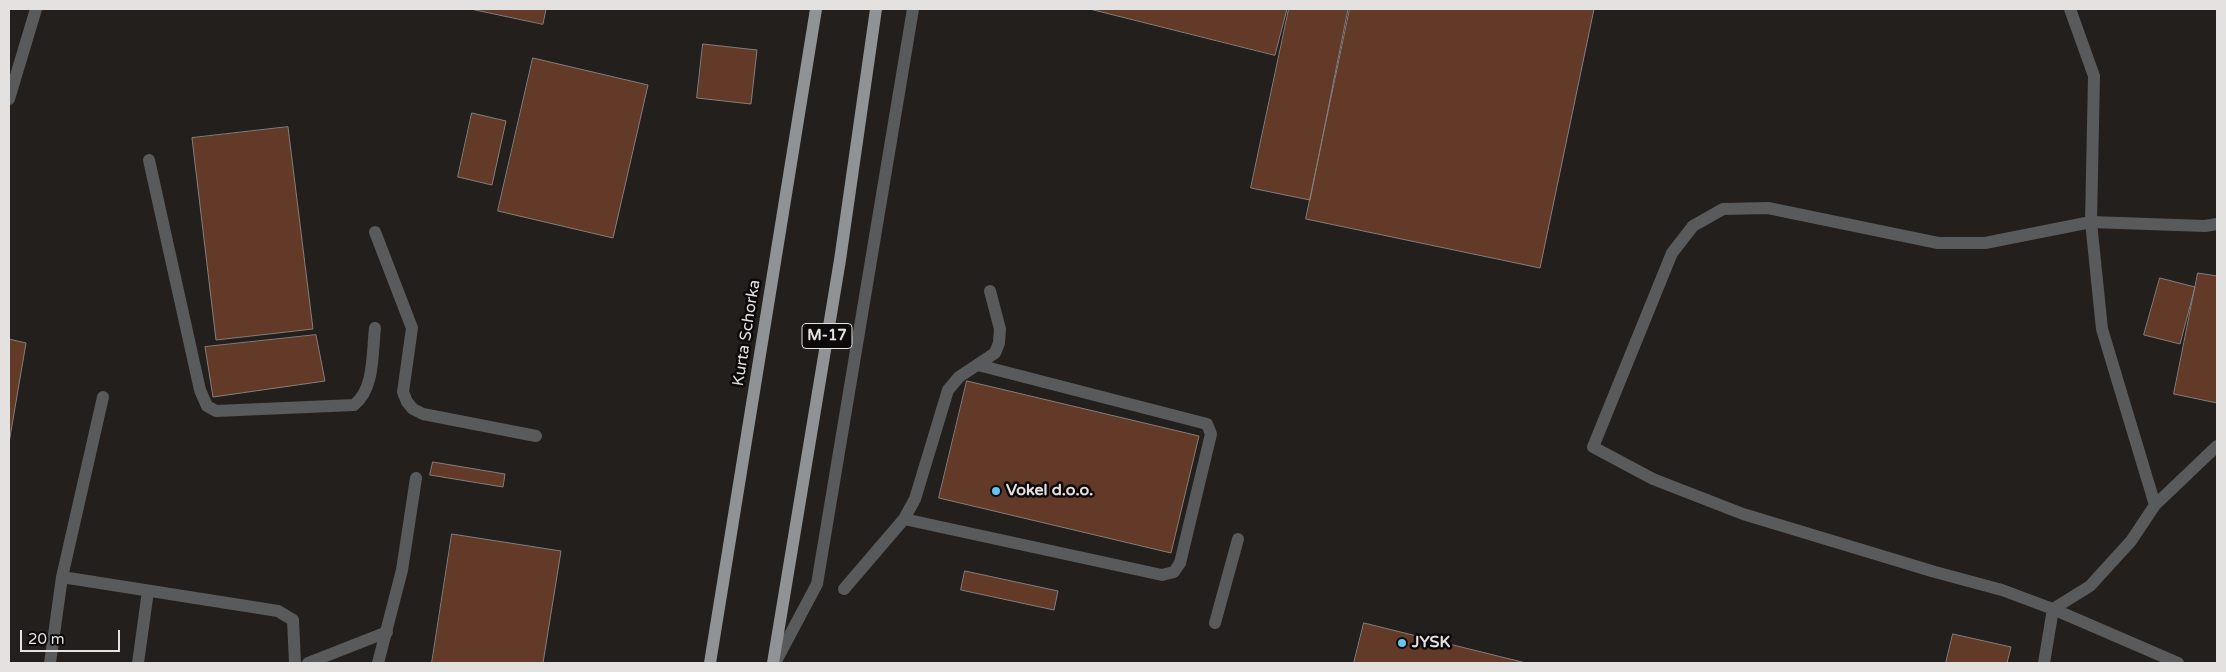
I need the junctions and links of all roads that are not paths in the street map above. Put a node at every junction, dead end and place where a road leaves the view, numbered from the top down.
1 (36, 9) edge
2 (816, 9) edge
3 (876, 9) edge
4 (913, 9) edge
5 (2070, 9) edge
6 (9, 100) edge
7 (149, 160) dead end
8 (2091, 222) junction
9 (2217, 224) edge
10 (374, 232) dead end
11 (990, 291) dead end
12 (375, 328) dead end
13 (978, 365) junction
14 (103, 396) dead end
15 (536, 436) dead end
16 (2217, 446) edge
17 (416, 478) dead end
18 (2155, 505) junction
19 (904, 519) junction
20 (1238, 539) dead end
21 (62, 577) junction
22 (844, 589) dead end
23 (148, 591) junction
24 (2053, 609) junction
25 (1215, 623) dead end
26 (387, 632) junction
27 (50, 663) edge
28 (138, 663) edge
29 (294, 663) edge
30 (308, 663) edge
31 (378, 663) edge
32 (710, 663) edge
33 (774, 663) edge
34 (2044, 663) edge
35 (2178, 663) edge

1 - 6 lane
2 - 32 main road, Kurta Schorka
3 - 33 main road, M-17
4 - 33 lane
5 - 8 lane
7 - 12 lane
8 - 9 lane
8 - 18 lane
8 - 24 lane
10 - 15 lane
11 - 13 lane
13 - 19 lane
13 - 19 lane
14 - 21 lane
16 - 18 lane
17 - 26 lane
18 - 24 lane
19 - 22 lane
20 - 25 lane
21 - 23 lane
21 - 27 lane
23 - 28 lane
23 - 29 lane
24 - 34 lane
24 - 35 lane
26 - 30 lane
26 - 31 lane

